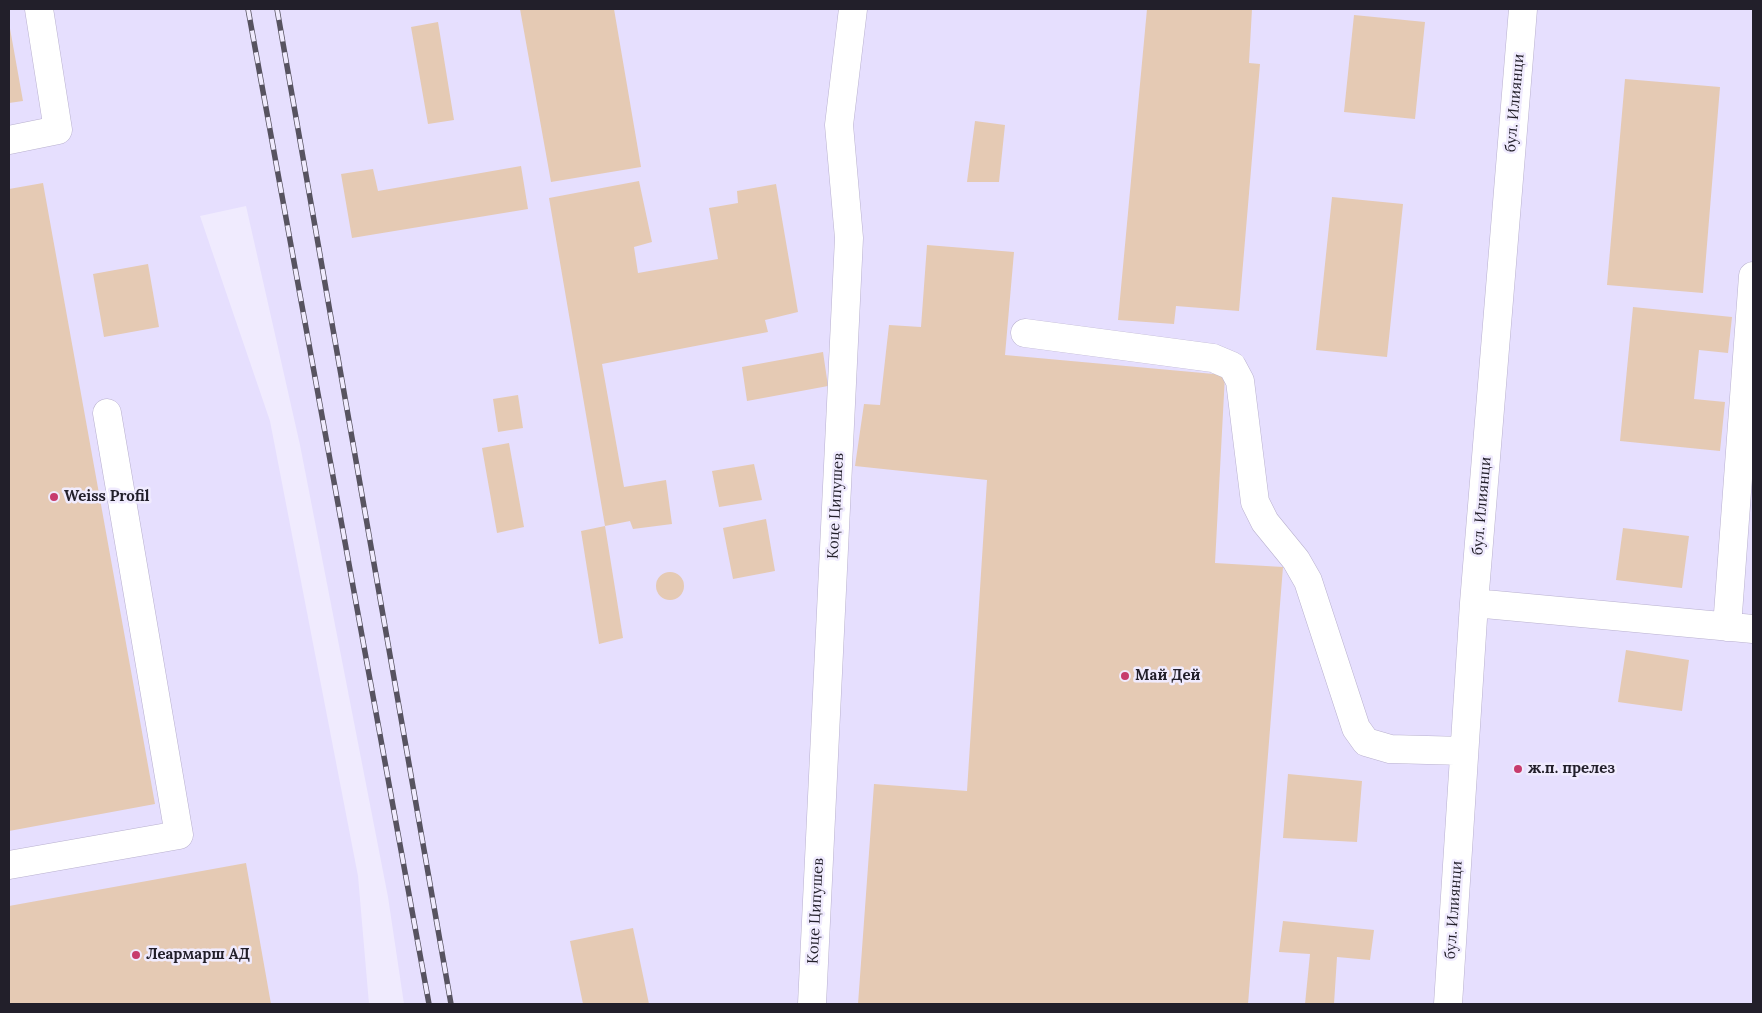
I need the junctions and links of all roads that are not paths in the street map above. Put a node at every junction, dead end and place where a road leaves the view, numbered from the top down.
1 (39, 9) edge
2 (852, 9) edge
3 (1523, 9) edge
4 (9, 140) edge
5 (1753, 276) edge
6 (1025, 333) dead end
7 (107, 413) dead end
8 (1474, 603) junction
9 (1740, 628) edge
10 (1464, 751) junction
11 (9, 865) edge
12 (812, 1004) edge
13 (1448, 1004) edge

1 - 4 street
2 - 12 street, Коце Ципушев
3 - 8 street, бул. Илиянци
5 - 9 street
6 - 10 street
7 - 11 street
8 - 9 street
8 - 10 street, бул. Илиянци
10 - 13 street, бул. Илиянци

